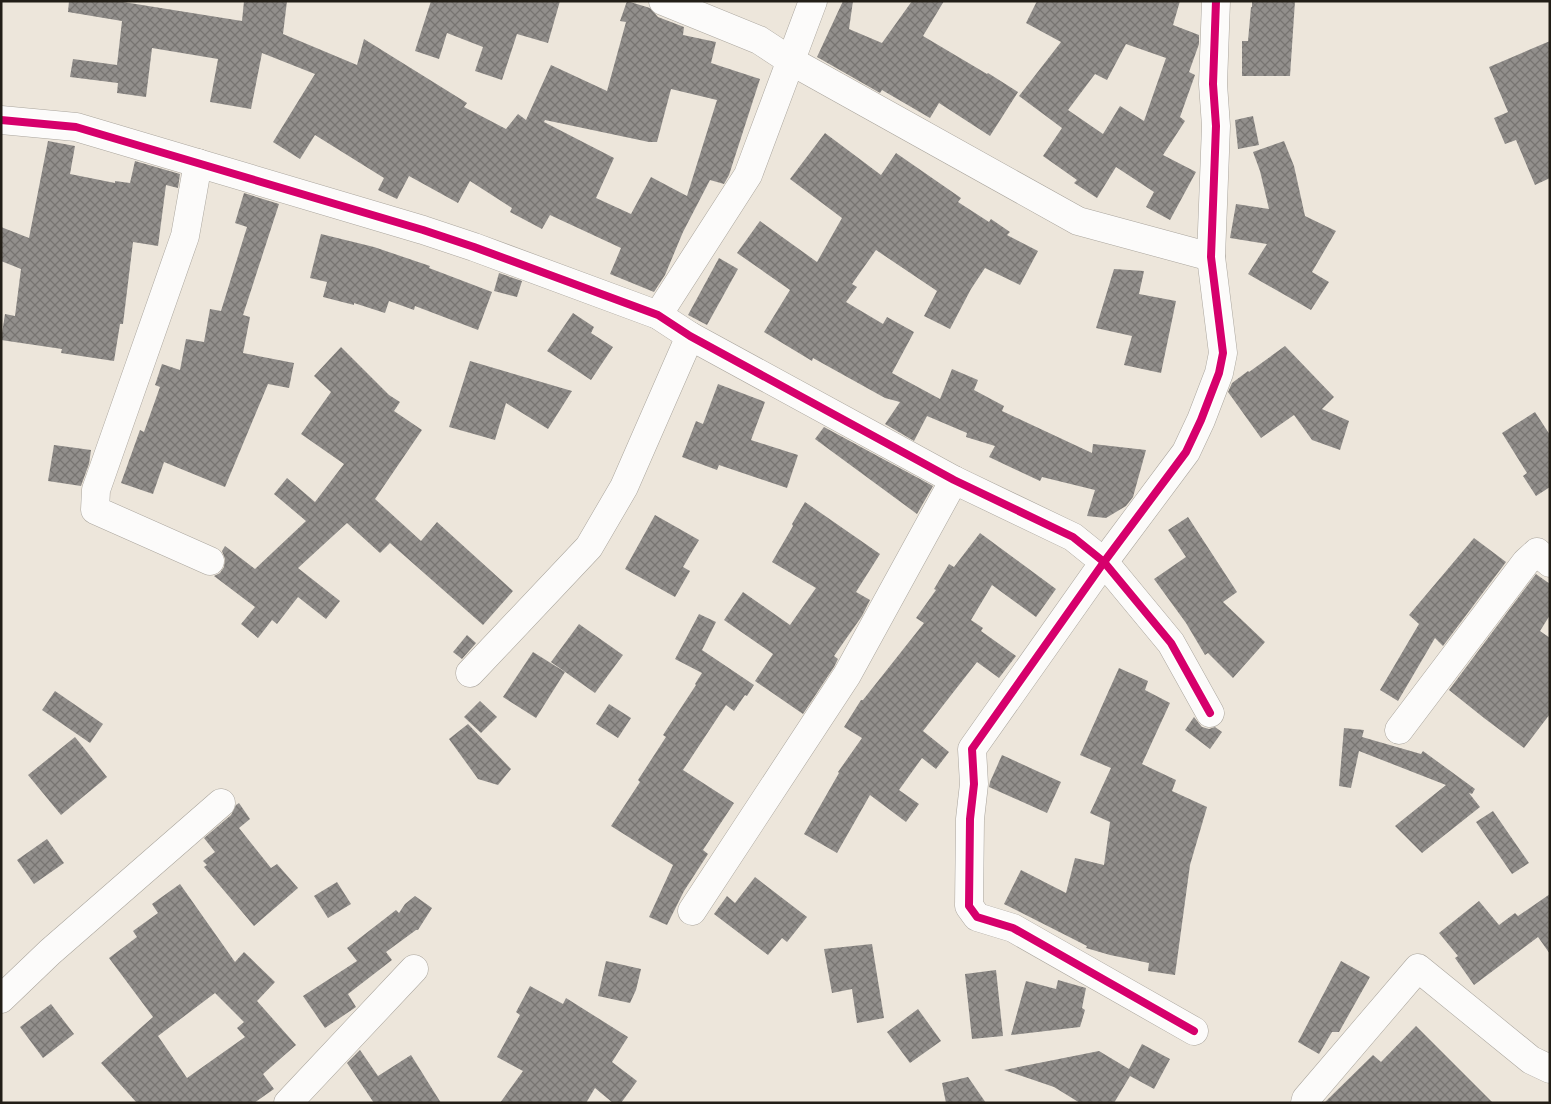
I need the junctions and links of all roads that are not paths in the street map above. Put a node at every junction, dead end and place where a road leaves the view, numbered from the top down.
1 (663, 1) edge
2 (813, 1) edge
3 (1216, 1) edge
4 (791, 61) junction
5 (1, 120) edge
6 (198, 163) junction
7 (1211, 258) junction
8 (658, 315) junction
9 (690, 336) junction
10 (954, 480) junction
11 (210, 561) dead end
12 (1104, 562) junction
13 (1550, 563) edge
14 (470, 673) dead end
15 (1210, 713) dead end
16 (1399, 730) dead end
17 (221, 803) dead end
18 (692, 910) dead end
19 (414, 969) dead end
20 (1, 999) edge
21 (1194, 1031) dead end
22 (1550, 1069) edge
23 (288, 1103) edge
24 (1305, 1103) edge

1 - 4 street
2 - 4 street
3 - 7 street
4 - 7 street
4 - 8 street
5 - 6 street
6 - 8 street
6 - 11 street
7 - 12 street
8 - 9 street
9 - 10 street
9 - 14 street
10 - 12 street
10 - 18 street
12 - 15 street
12 - 21 street
13 - 16 street
17 - 20 street
19 - 23 street
22 - 24 street

